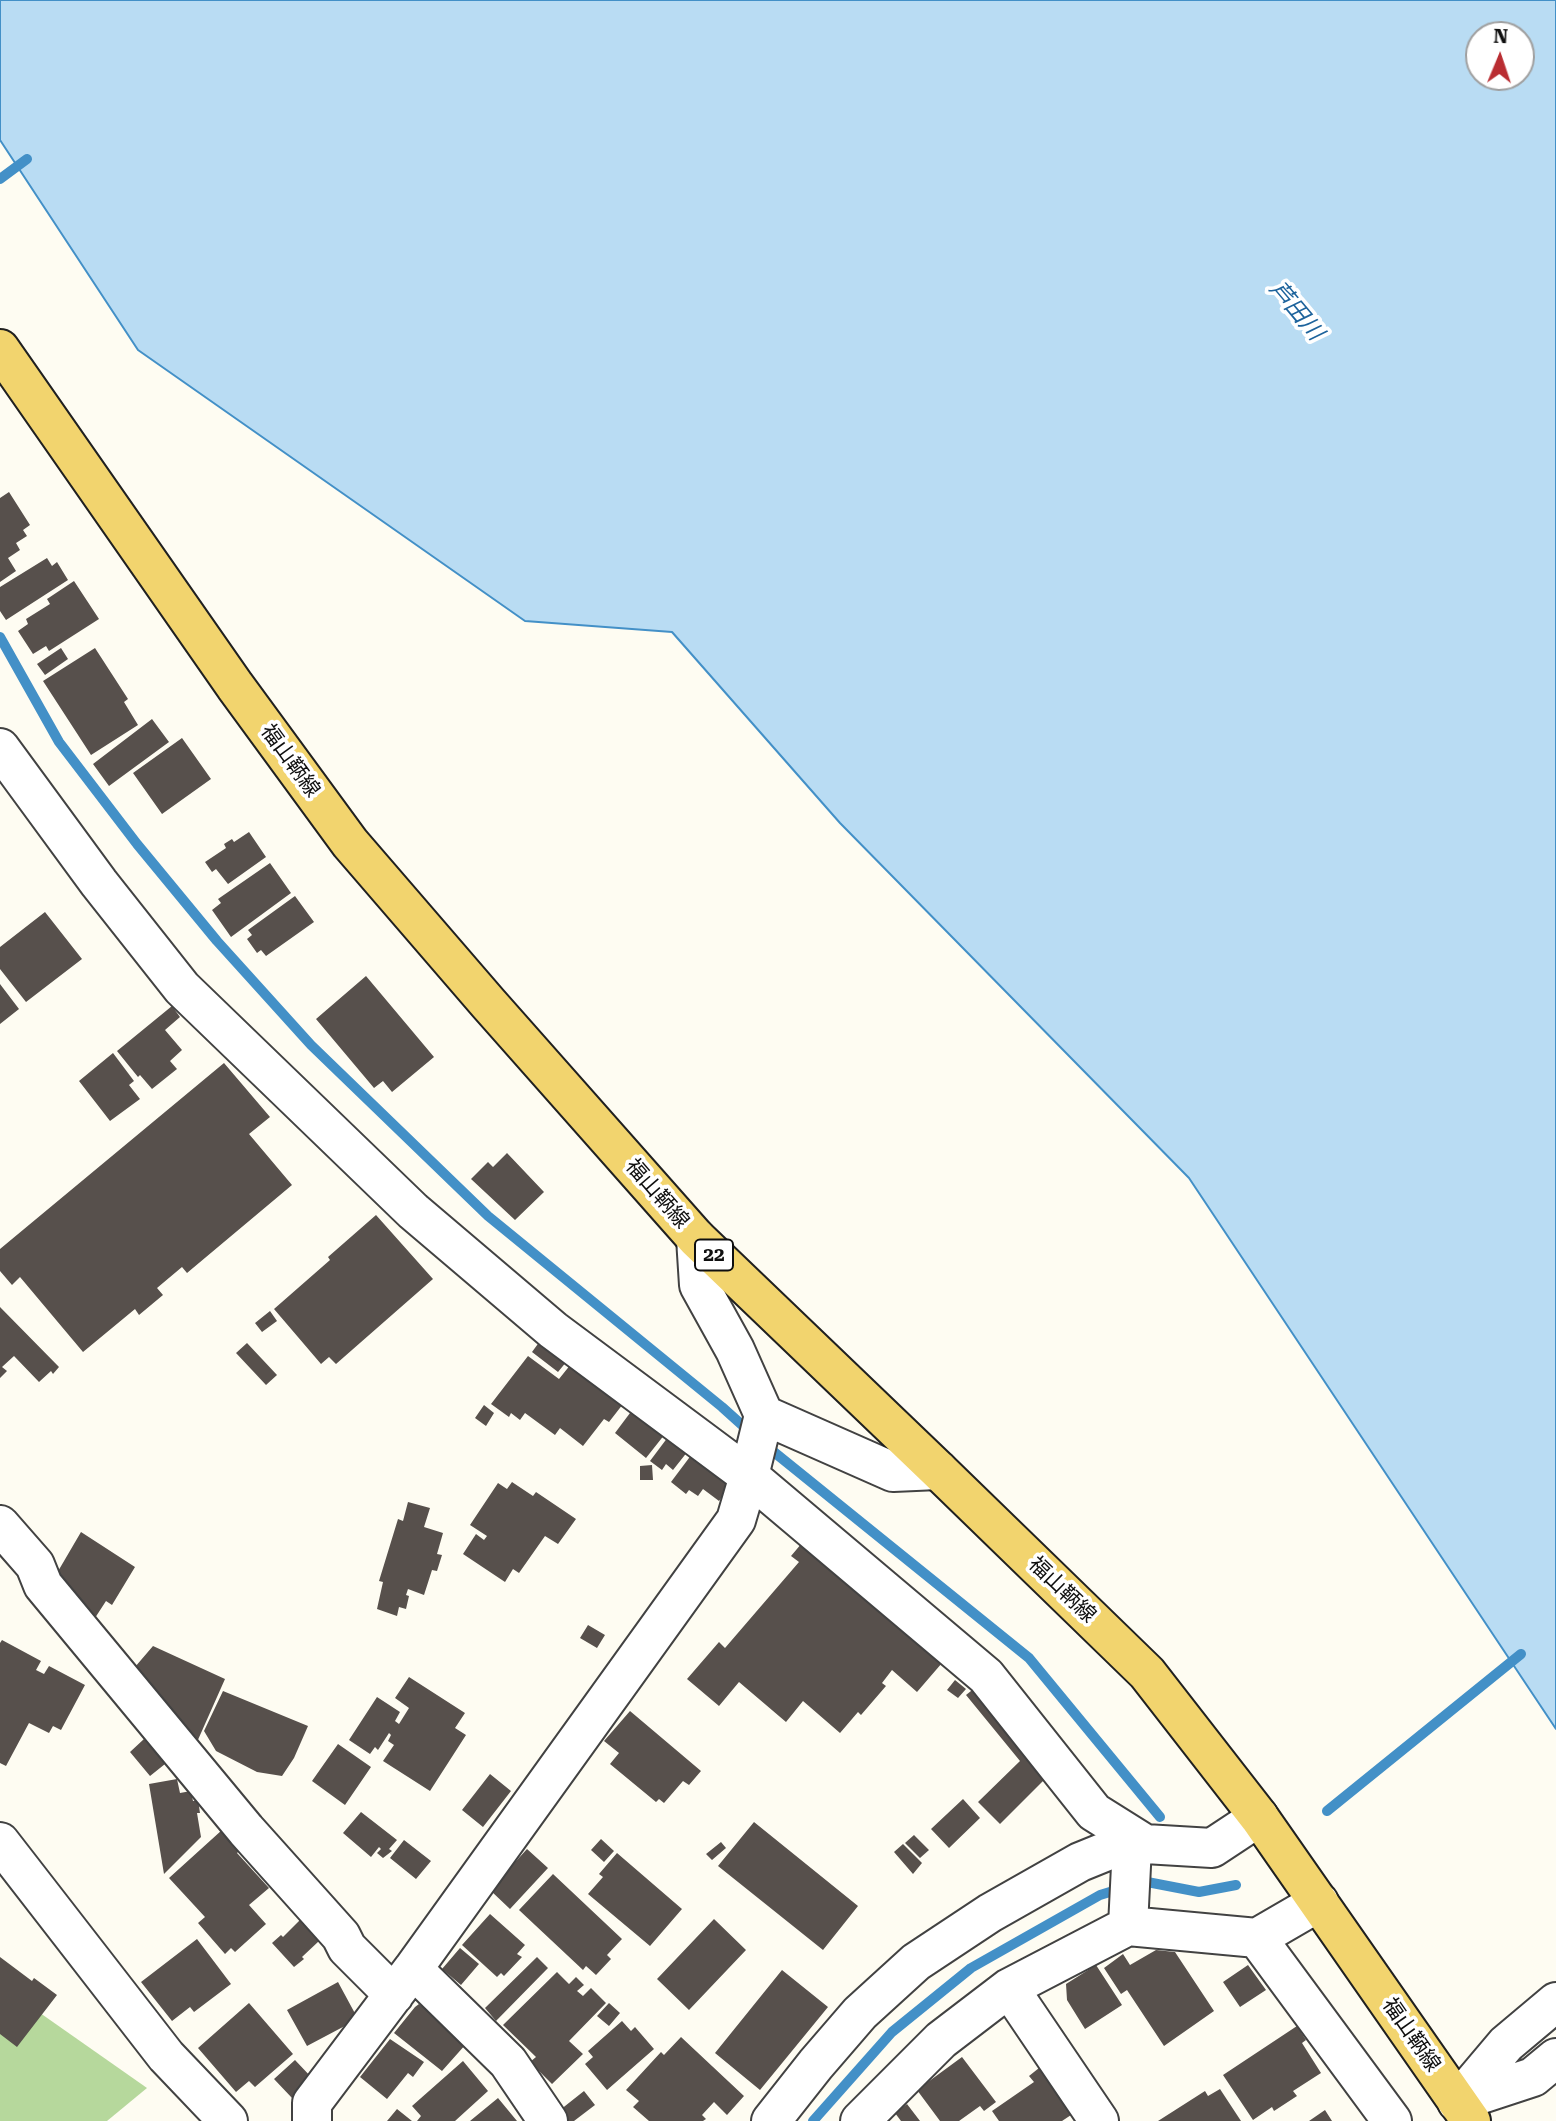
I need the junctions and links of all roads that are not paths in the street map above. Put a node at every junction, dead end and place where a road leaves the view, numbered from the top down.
1 (0, 349) edge
2 (0, 748) edge
3 (696, 1238) junction
4 (762, 1422) junction
5 (938, 1469) junction
6 (750, 1471) junction
7 (0, 1525) edge
8 (1259, 1817) junction
9 (3, 1845) edge
10 (1136, 1850) junction
11 (1319, 1902) junction
12 (1129, 1918) junction
13 (1257, 1938) junction
14 (404, 1982) junction
15 (1009, 1988) junction
16 (1556, 2002) edge
17 (1545, 2068) edge
18 (1464, 2111) edge
19 (303, 2115) edge
20 (228, 2121) edge
21 (548, 2121) edge
22 (771, 2121) edge
23 (860, 2121) edge
24 (1099, 2121) edge
25 (1392, 2121) edge

1 - 3 main road, 福山鞆線 / 22
2 - 6 street
3 - 4 street
3 - 5 main road, 福山鞆線 / 22
4 - 5 street
4 - 6 street
5 - 8 main road, 福山鞆線 / 22
6 - 10 street
6 - 14 street
7 - 14 street
8 - 10 street
8 - 11 main road, 福山鞆線 / 22
9 - 20 street
10 - 12 street
10 - 22 street
11 - 13 street
11 - 18 main road, 福山鞆線 / 22
12 - 13 street
12 - 15 street
13 - 25 street
14 - 19 street
14 - 21 street
15 - 23 street
15 - 24 street
16 - 18 street
17 - 18 street

